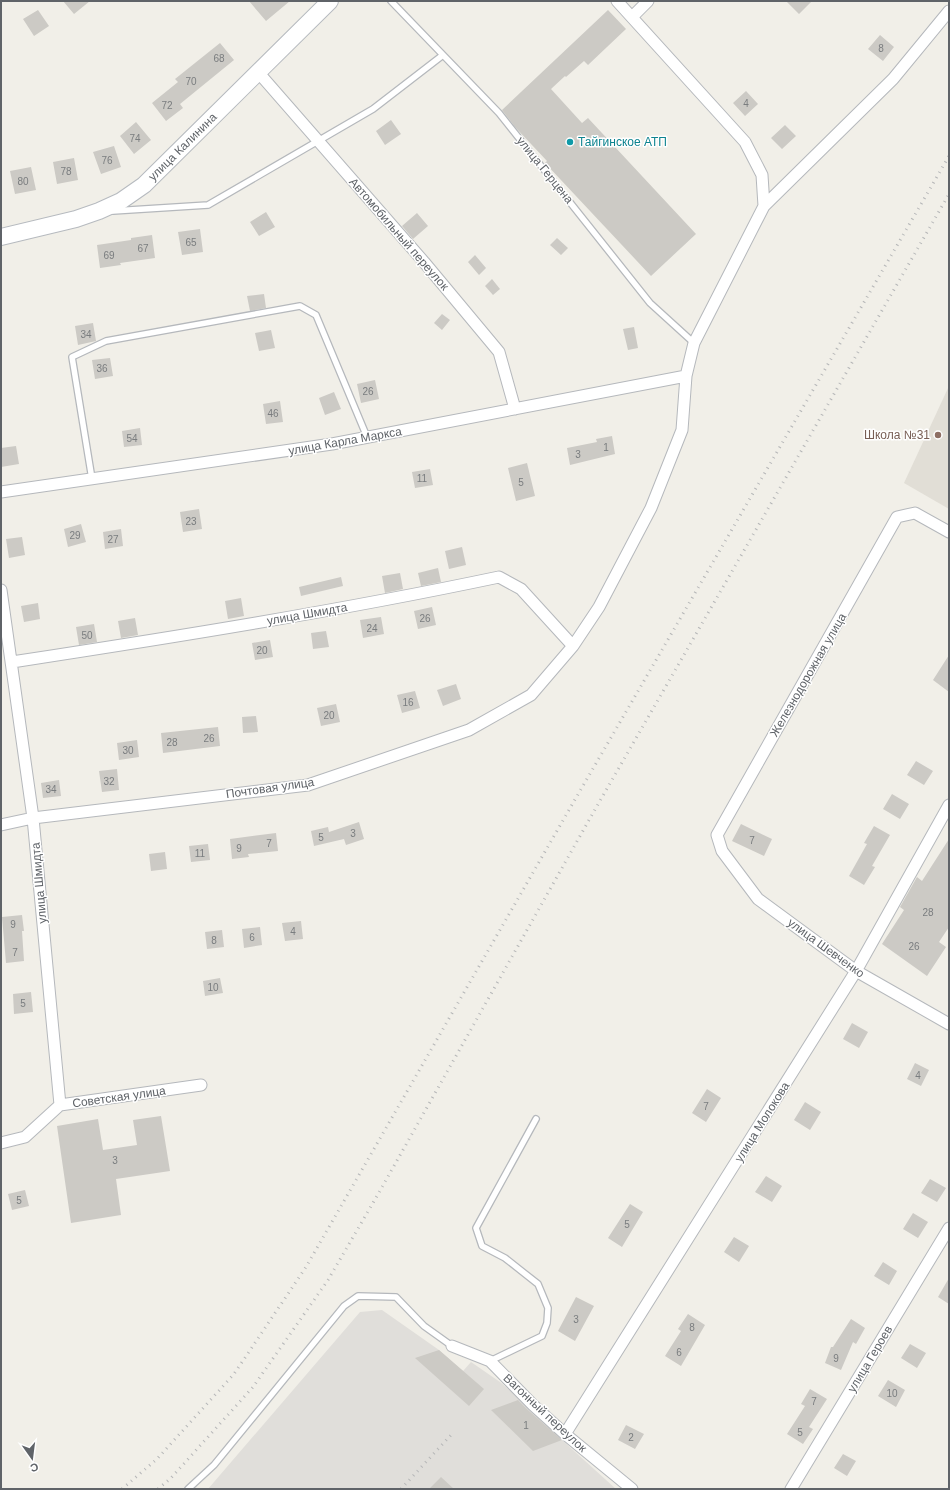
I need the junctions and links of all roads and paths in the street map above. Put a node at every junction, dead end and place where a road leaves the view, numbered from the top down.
1 (330, 1) edge
2 (391, 1) edge
3 (617, 1) edge
4 (648, 1) edge
5 (949, 11) edge
6 (632, 17) junction
7 (443, 55) junction
8 (258, 72) junction
9 (318, 141) junction
10 (764, 206) junction
11 (99, 211) junction
12 (1, 237) edge
13 (694, 343) junction
14 (686, 376) junction
15 (515, 409) junction
16 (367, 438) junction
17 (92, 479) junction
18 (1, 492) edge
19 (949, 532) edge
20 (1, 590) edge
21 (573, 646) junction
22 (12, 662) junction
23 (949, 805) edge
24 (33, 818) junction
25 (1, 825) edge
26 (722, 850) joint
27 (856, 971) junction
28 (949, 1024) edge
29 (201, 1085) dead end
30 (60, 1105) junction
31 (536, 1119) dead end
32 (1, 1143) edge
33 (949, 1228) edge
34 (452, 1346) joint
35 (490, 1361) junction
36 (566, 1434) junction
37 (188, 1489) edge
38 (632, 1489) edge
39 (791, 1489) edge

1 - 8 main road, улица Калинина
2 - 7 lane, улица Герцена
3 - 6 street
4 - 6 street
5 - 10 street
6 - 10 street
7 - 9 lane
7 - 13 lane, улица Герцена
8 - 9 street, Автомобильный переулок
8 - 11 main road, улица Калинина
9 - 11 lane
9 - 15 street, Автомобильный переулок
10 - 13 street, Почтовая улица
11 - 12 main road, улица Калинина
13 - 14 street, Почтовая улица
14 - 15 street, улица Карла Маркса
14 - 21 street, Почтовая улица
15 - 16 street, улица Карла Маркса
16 - 17 street, улица Карла Маркса
16 - 17 lane
17 - 18 street, улица Карла Маркса
19 - 26 street, Железнодорожная улица
20 - 22 street, улица Шмидта
21 - 22 street, улица Шмидта
21 - 24 street, Почтовая улица
22 - 24 street, улица Шмидта
23 - 27 street, улица Молокова
24 - 25 street, Почтовая улица
24 - 30 street, улица Шмидта
26 - 27 street, улица Шевченко
27 - 28 street, улица Шевченко
27 - 36 street, улица Молокова
29 - 30 street, Советская улица
30 - 32 street, Советская улица
31 - 35 lane
33 - 39 street, улица Героев
34 - 35 street, Вагонный переулок
34 - 37 lane
35 - 36 street, Вагонный переулок
36 - 38 street, Вагонный переулок

